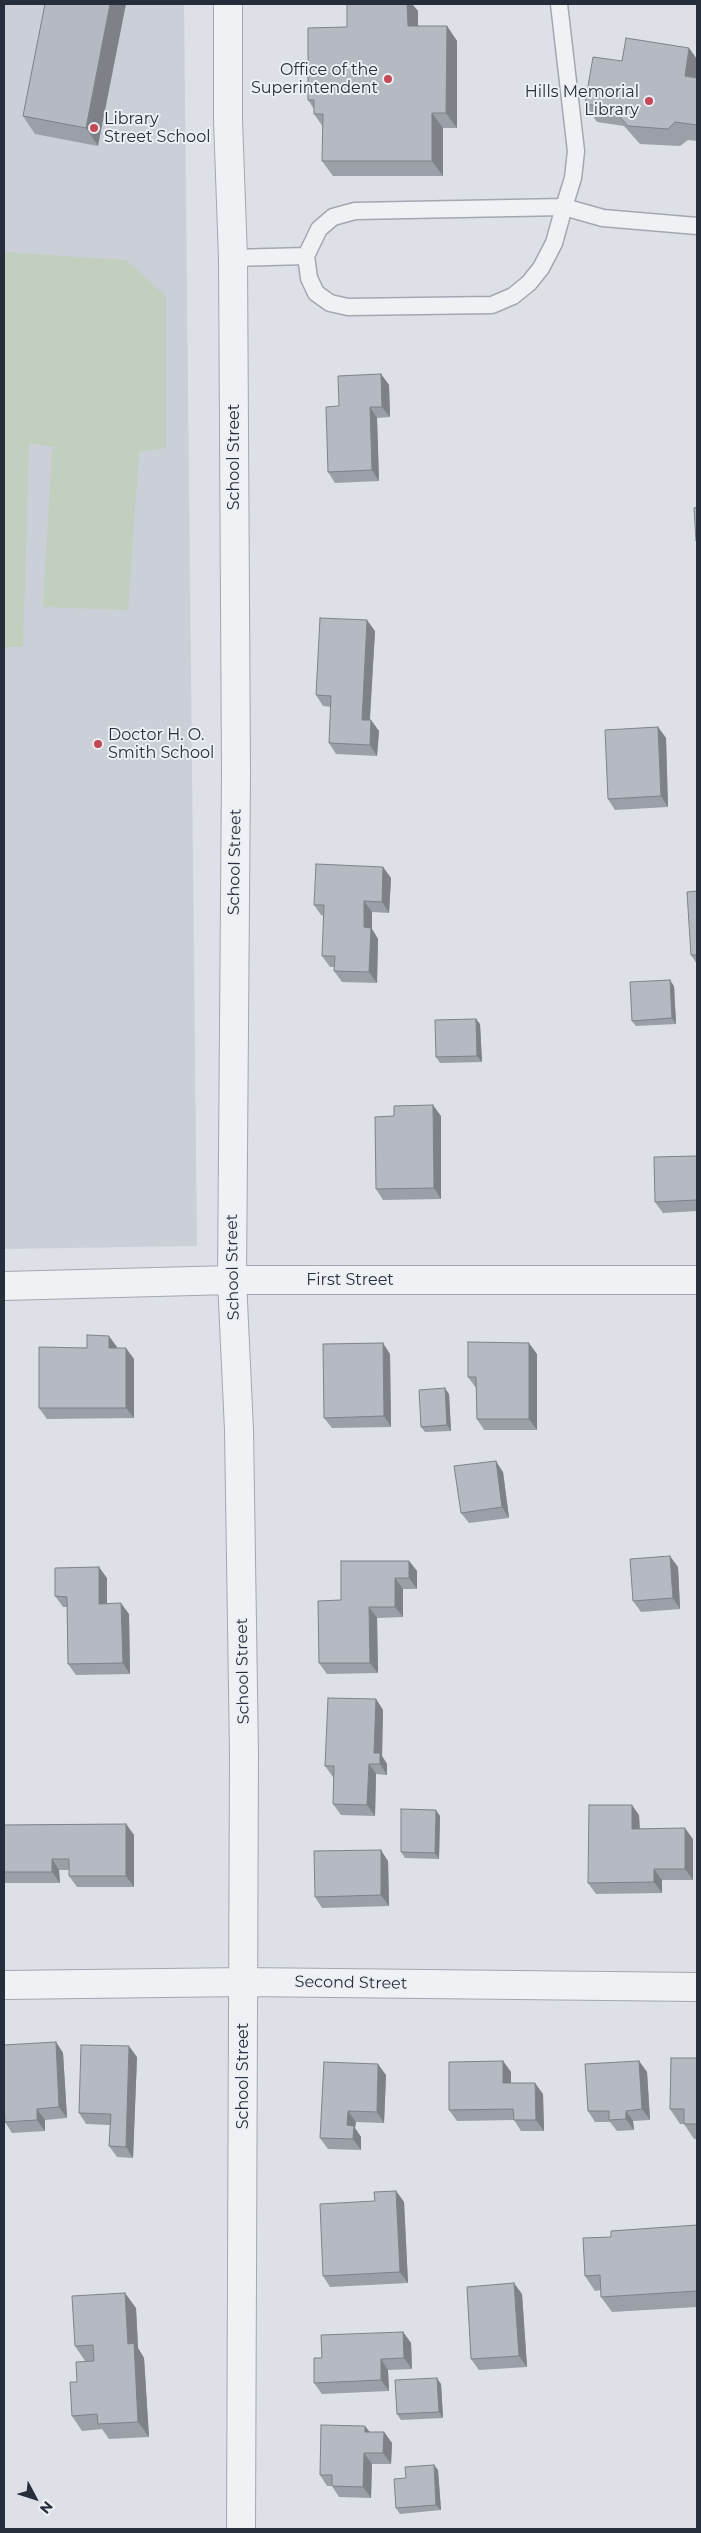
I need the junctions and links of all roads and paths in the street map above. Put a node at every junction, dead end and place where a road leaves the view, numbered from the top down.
1 (228, 4) edge
2 (559, 4) edge
3 (564, 207) junction
4 (697, 226) edge
5 (306, 256) junction
6 (233, 258) junction
7 (232, 1280) junction
8 (697, 1280) edge
9 (4, 1286) edge
10 (244, 1982) junction
11 (4, 1984) edge
12 (697, 1987) edge
13 (242, 2529) edge

1 - 6 street, School Street
2 - 3 lane
3 - 4 lane
3 - 5 lane
3 - 5 lane
5 - 6 lane
6 - 7 street, School Street
7 - 8 street, First Street
7 - 9 street, First Street
7 - 10 street, School Street
10 - 11 street, Second Street
10 - 12 street, Second Street
10 - 13 street, School Street

